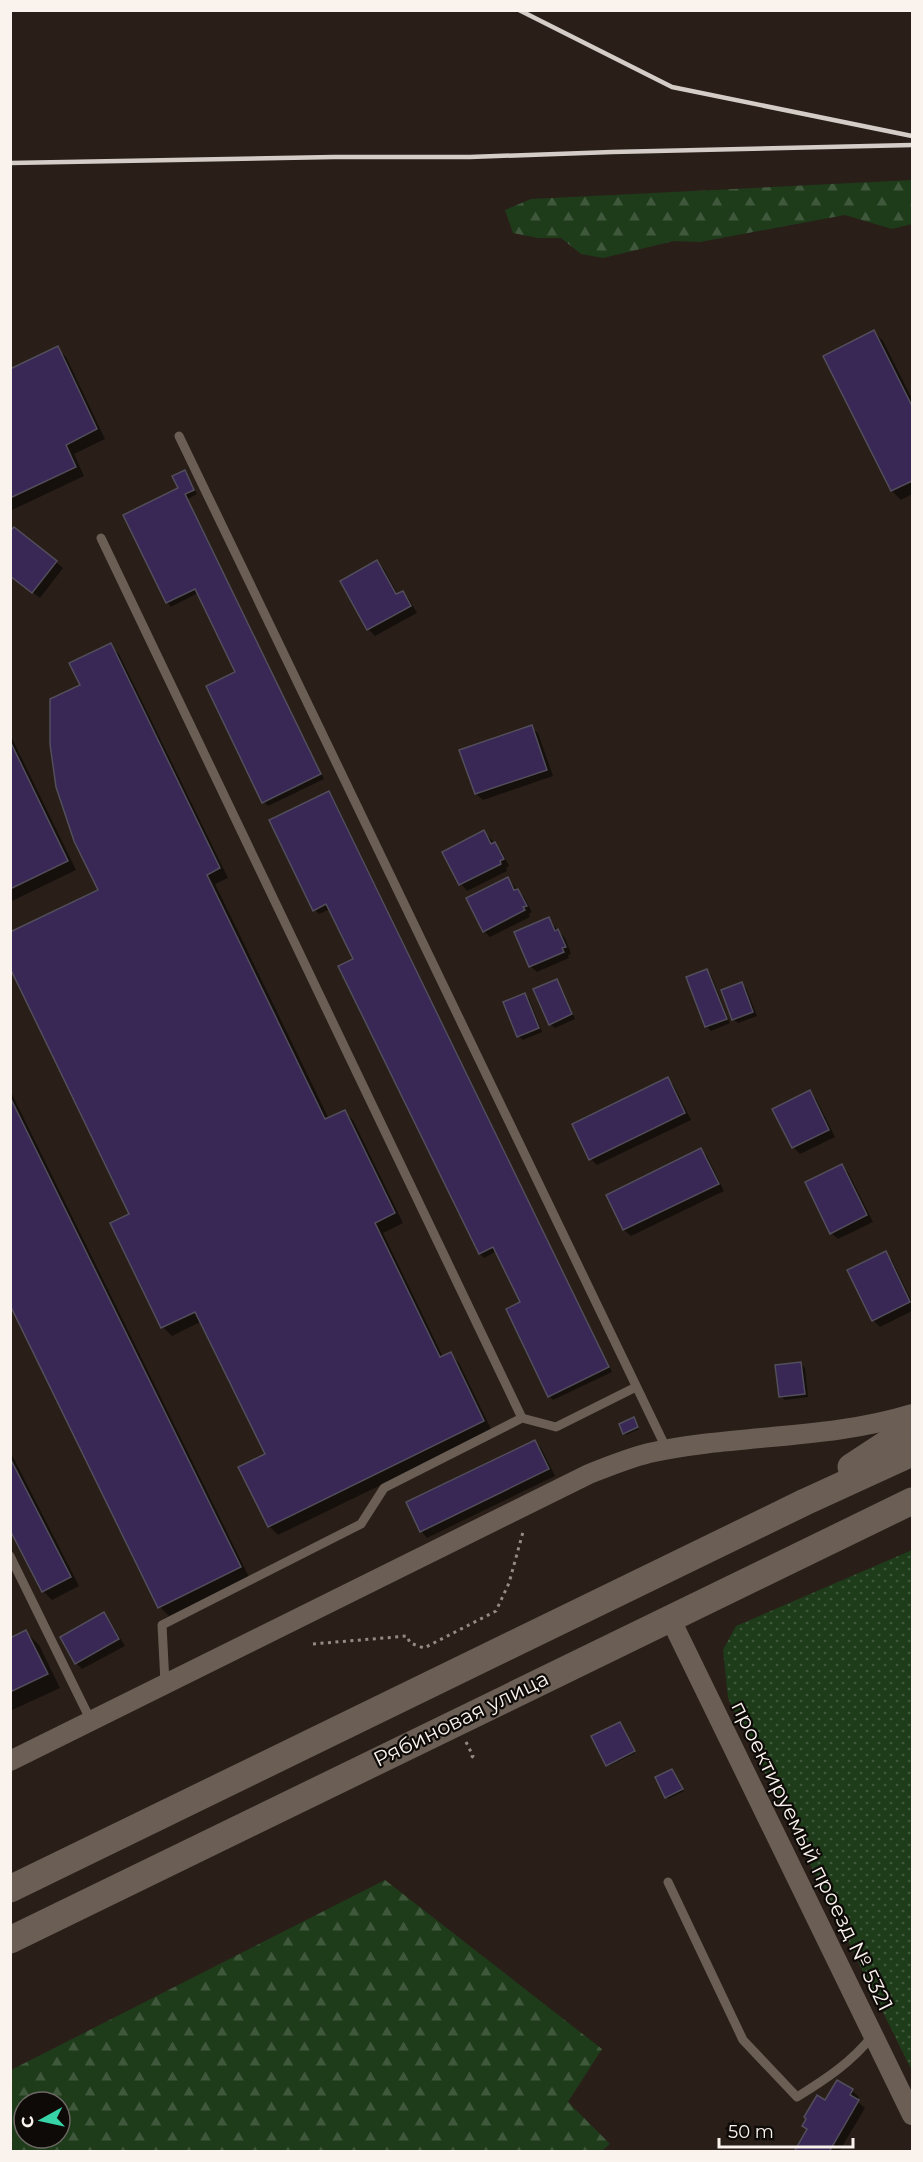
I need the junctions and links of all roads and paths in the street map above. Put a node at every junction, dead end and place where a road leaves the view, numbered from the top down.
1 (179, 436) dead end
2 (100, 538) dead end
3 (636, 1387) junction
4 (912, 1414) edge
5 (522, 1418) junction
6 (912, 1427) edge
7 (667, 1450) junction
8 (912, 1453) edge
9 (912, 1501) edge
10 (805, 1502) junction
11 (912, 1514) edge
12 (523, 1532) dead end
13 (829, 1540) junction
14 (10, 1556) edge
15 (670, 1618) junction
16 (313, 1644) dead end
17 (165, 1684) junction
18 (91, 1721) junction
19 (466, 1740) dead end
20 (468, 1760) dead end
21 (10, 1761) edge
22 (668, 1882) dead end
23 (10, 1889) edge
24 (10, 1940) edge
25 (873, 2035) junction
26 (912, 2115) edge

1 - 3 lane
2 - 5 lane
3 - 5 lane
3 - 7 lane
4 - 7 street
5 - 17 lane
6 - 10 main road
7 - 17 street
8 - 10 main road
9 - 13 main road, Рябиновая улица
10 - 23 main road
11 - 13 main road
12 - 16 path
13 - 15 main road, Рябиновая улица
14 - 18 lane
15 - 24 main road, Рябиновая улица
15 - 25 street, проектируемый проезд № 5321
17 - 18 street
18 - 21 street
19 - 20 path
22 - 25 lane
25 - 26 street, проектируемый проезд № 5321

